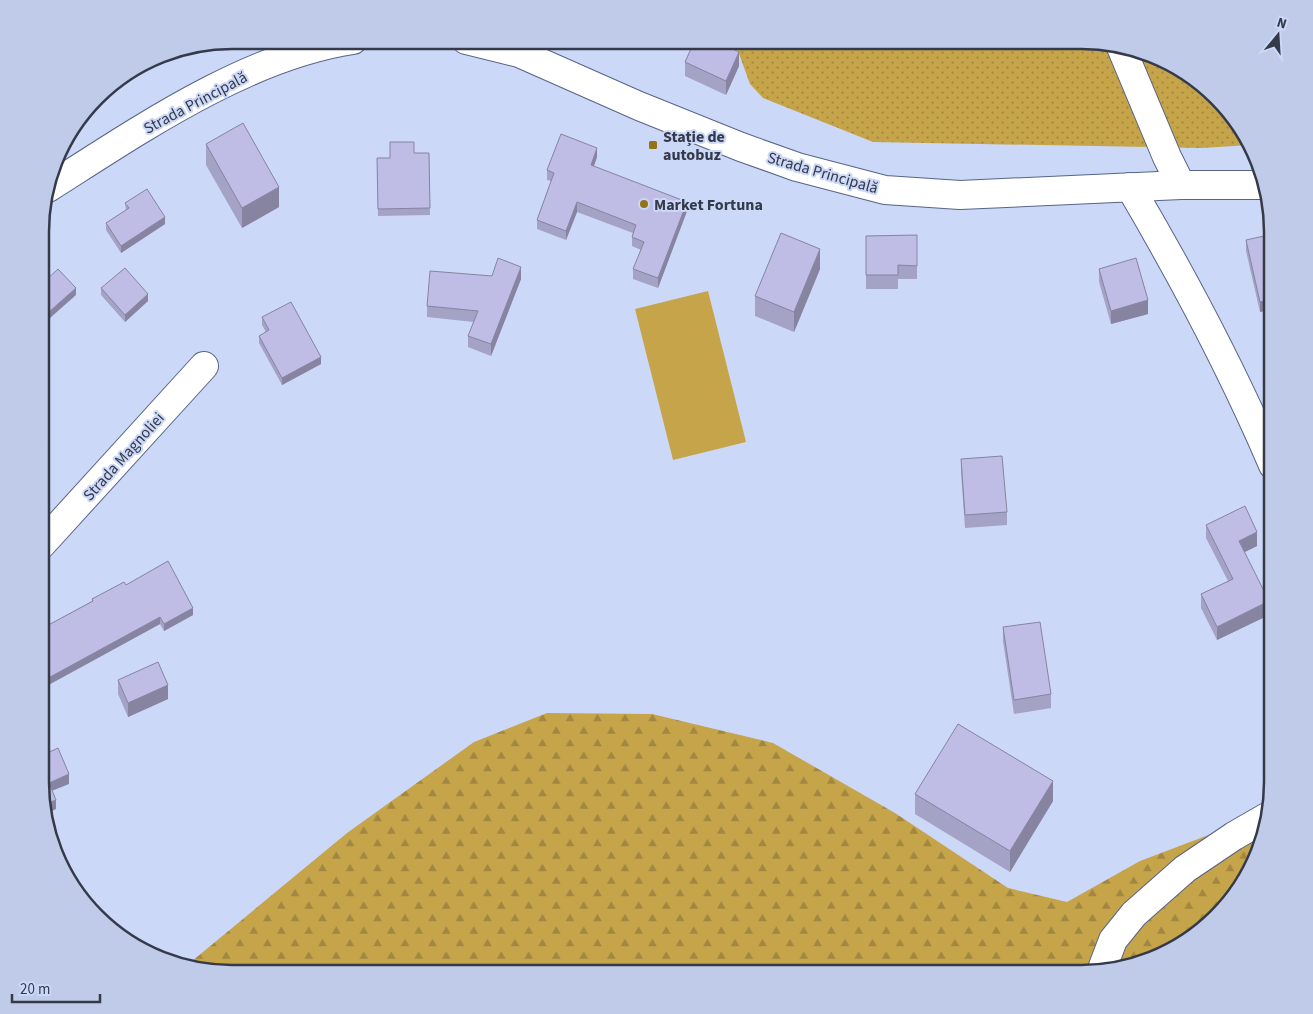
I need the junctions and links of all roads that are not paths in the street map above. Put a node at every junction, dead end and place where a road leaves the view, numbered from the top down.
1 (314, 49) edge
2 (514, 49) edge
3 (1124, 54) edge
4 (55, 183) edge
5 (1181, 185) junction
6 (1258, 185) edge
7 (1130, 187) junction
8 (204, 366) dead end
9 (1264, 444) edge
10 (49, 536) edge
11 (1260, 822) edge
12 (1104, 964) edge

1 - 4 main road, Strada Principală
2 - 7 main road, Strada Principală
3 - 5 main road
5 - 6 main road, Strada Principală
5 - 7 main road, Strada Principală
7 - 9 main road
8 - 10 main road, Strada Magnoliei
11 - 12 main road

